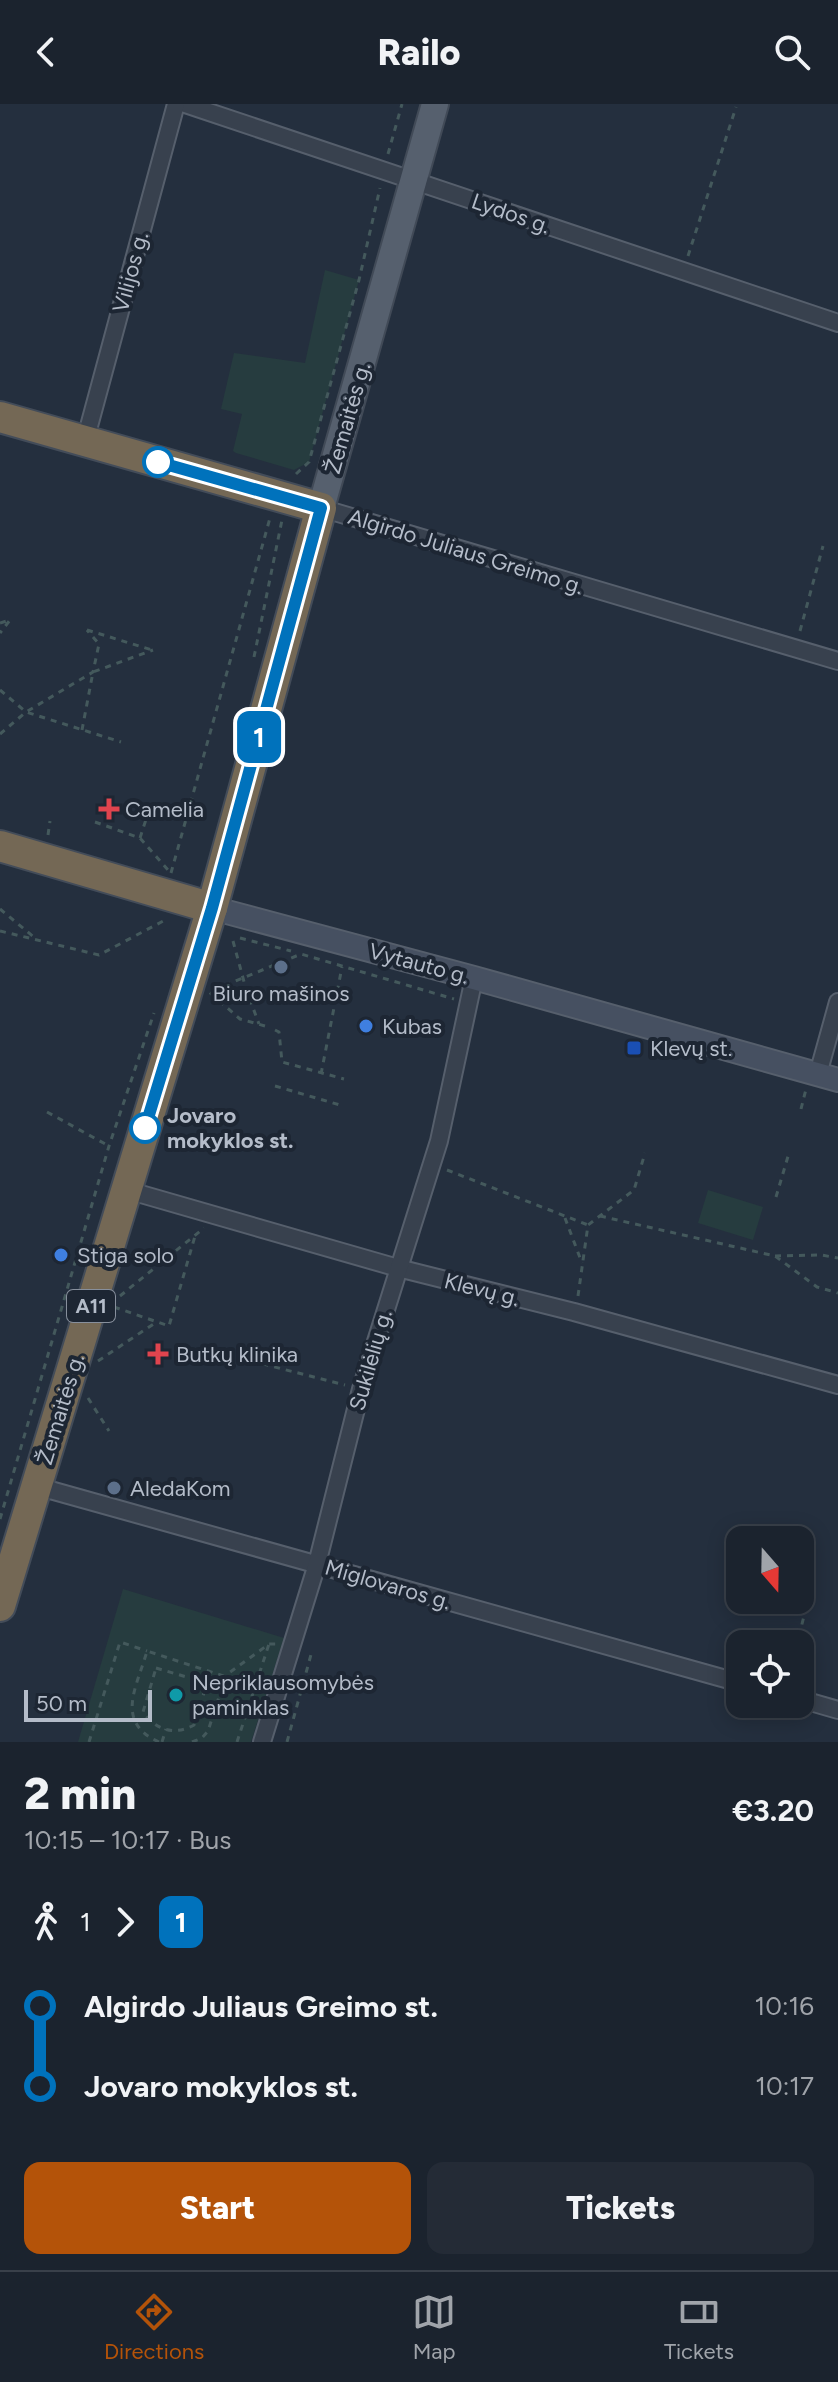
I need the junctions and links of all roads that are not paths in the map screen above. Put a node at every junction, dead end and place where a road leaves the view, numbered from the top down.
1 (176, 104) edge
2 (185, 104) edge
3 (435, 104) edge
4 (414, 180) junction
5 (838, 323) edge
6 (0, 417) edge
7 (85, 441) junction
8 (321, 508) junction
9 (838, 661) edge
10 (0, 846) edge
11 (212, 908) junction
12 (474, 978) junction
13 (838, 1002) edge
14 (828, 1077) edge
15 (127, 1190) junction
16 (398, 1268) junction
17 (838, 1385) edge
18 (36, 1486) junction
19 (317, 1564) junction
20 (0, 1606) edge
21 (726, 1679) edge
22 (814, 1703) edge
23 (838, 1710) edge
24 (262, 1742) edge

1 - 7 street, Vilijos g.
2 - 4 street, Lydos g.
3 - 4 main road, Žemaitės g.
4 - 5 street, Lydos g.
4 - 8 main road, Žemaitės g.
6 - 7 highway, Algirdo Juliaus Greimo g.
7 - 8 highway, Algirdo Juliaus Greimo g.
8 - 9 street, Algirdo Juliaus Greimo g.
8 - 11 highway, Žemaitės g. / A11
10 - 11 highway, Vytauto g.
11 - 12 main road, Vytauto g.
11 - 15 highway, Žemaitės g. / A11
12 - 14 main road, Vytauto g.
12 - 16 street, Sukilėlių g.
13 - 14 street
15 - 16 street, Klevų g.
15 - 18 highway, Žemaitės g. / A11
16 - 17 street, Klevų g.
16 - 19 street, Sukilėlių g.
18 - 19 street, Miglovaros g.
18 - 20 highway, Žemaitės g. / A11
19 - 21 street, Miglovaros g.
19 - 24 street, Sukilėlių g.
22 - 23 street

